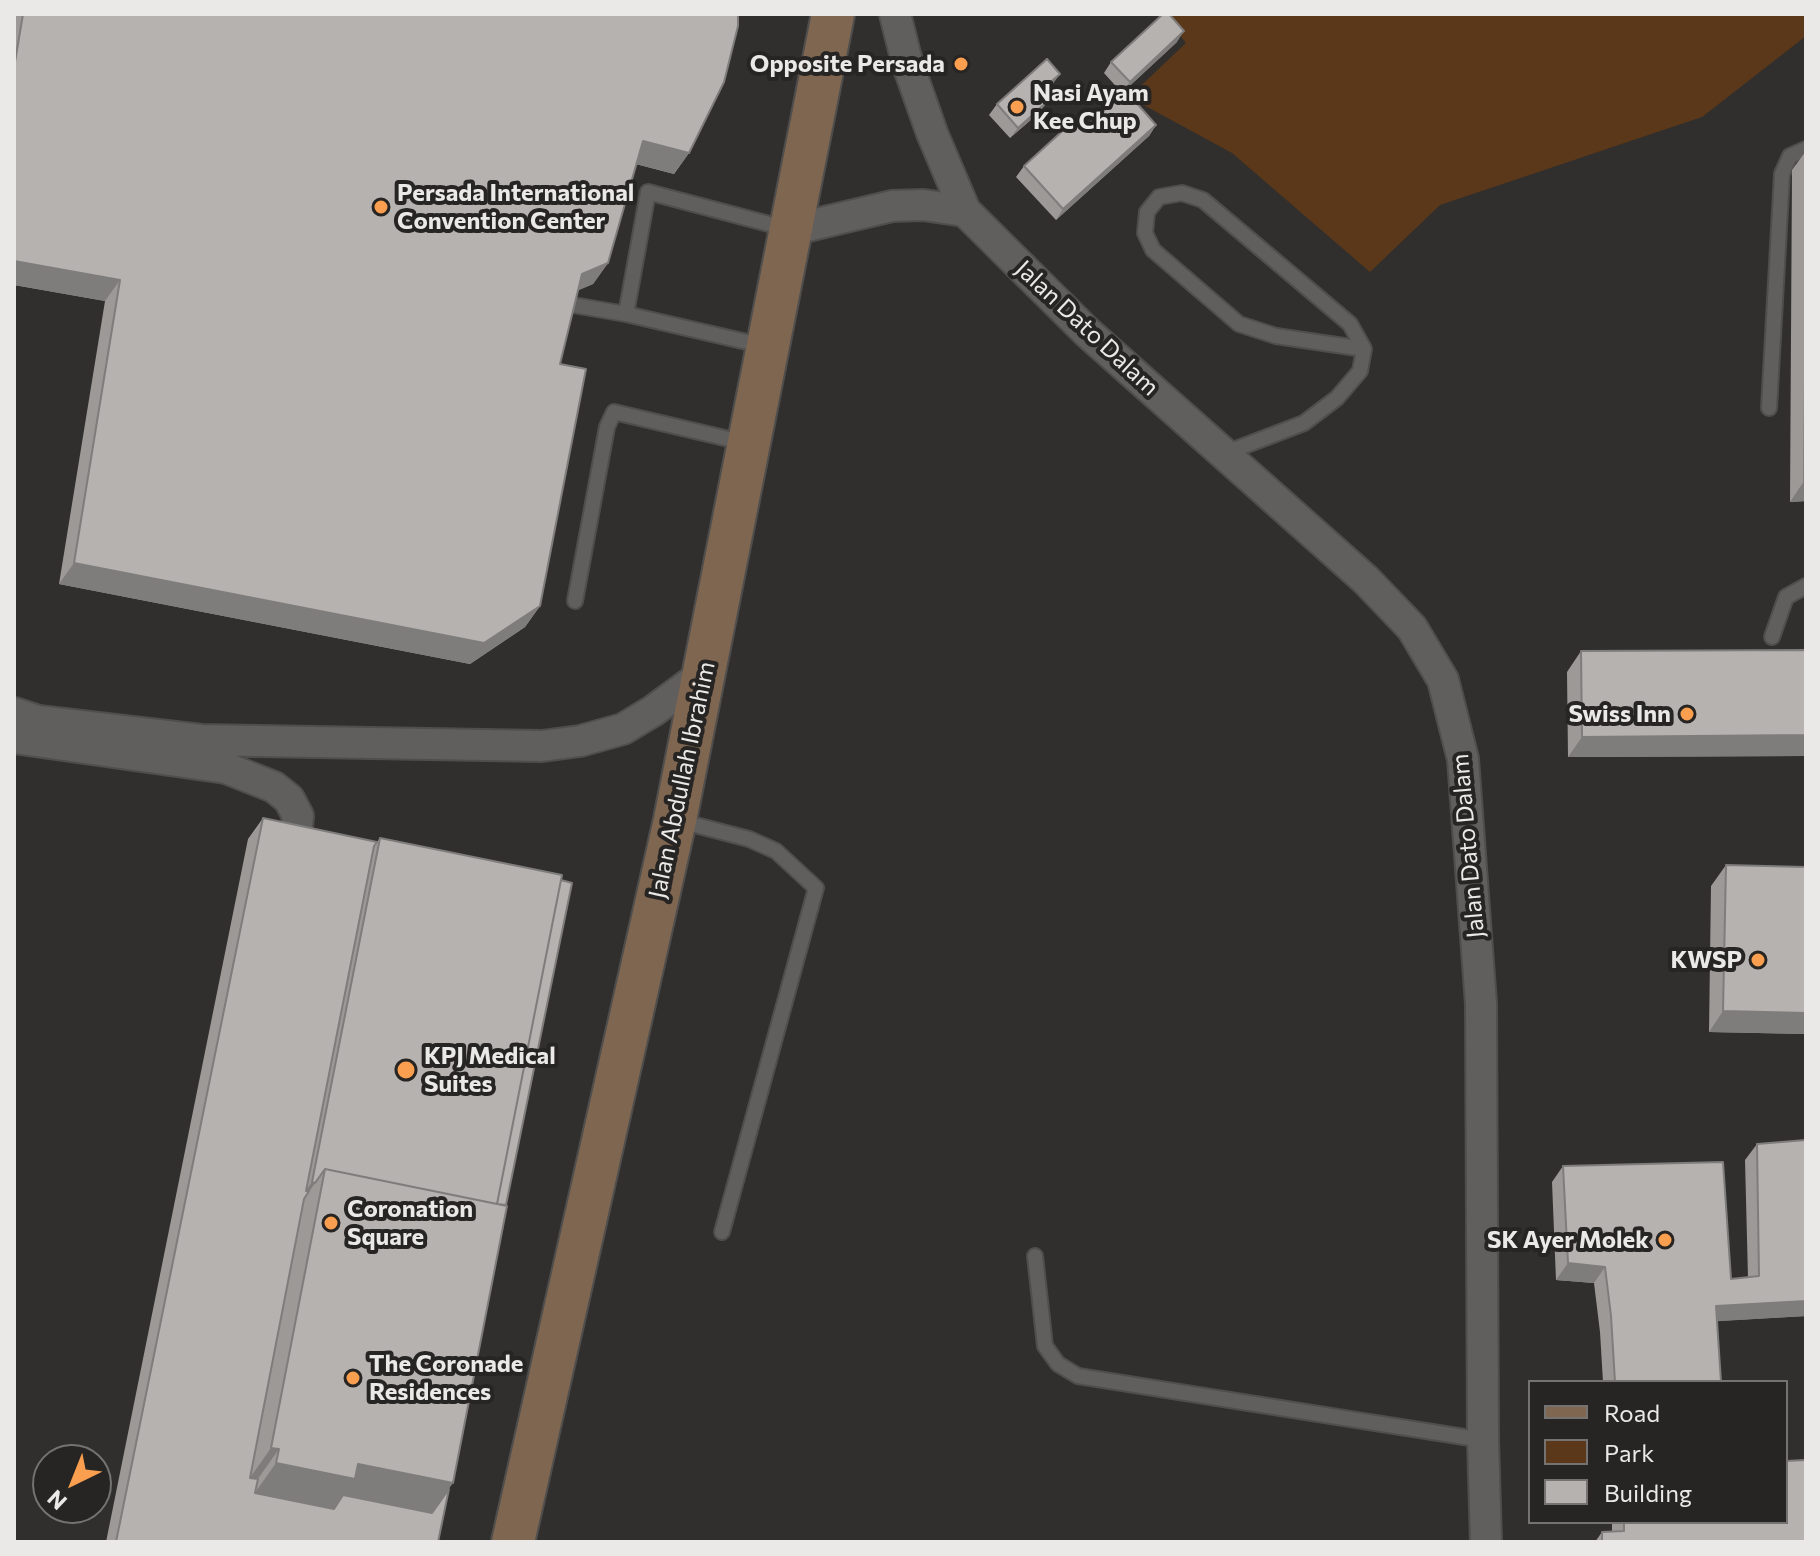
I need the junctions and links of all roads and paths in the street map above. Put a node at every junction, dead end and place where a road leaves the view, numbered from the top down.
1 (833, 14) edge
2 (895, 14) edge
3 (1806, 149) edge
4 (965, 211) junction
5 (791, 230) junction
6 (573, 305) edge
7 (626, 314) junction
8 (769, 347) junction
9 (1364, 349) junction
10 (1769, 408) dead end
11 (750, 444) junction
12 (1223, 454) junction
13 (1806, 586) edge
14 (575, 601) dead end
15 (1772, 637) dead end
16 (706, 672) junction
17 (14, 713) edge
18 (14, 738) edge
19 (675, 820) junction
20 (296, 836) edge
21 (722, 1232) dead end
22 (1035, 1256) dead end
23 (1483, 1440) junction
24 (513, 1542) edge
25 (1486, 1542) edge

1 - 5 street, Jalan Abdullah Ibrahim
2 - 4 street, Jalan Dato Dalam
3 - 10 lane
4 - 5 street
4 - 12 street, Jalan Dato Dalam
5 - 7 lane
5 - 8 street, Jalan Abdullah Ibrahim
6 - 7 lane
7 - 8 lane
8 - 11 street, Jalan Abdullah Ibrahim
9 - 9 lane
9 - 12 lane
11 - 14 lane
11 - 16 street, Jalan Abdullah Ibrahim
12 - 23 street, Jalan Dato Dalam
13 - 15 lane
16 - 17 street
16 - 19 street, Jalan Abdullah Ibrahim
18 - 20 street
19 - 21 lane
19 - 24 street, Jalan Abdullah Ibrahim
22 - 23 lane
23 - 25 street, Jalan Dato Dalam

